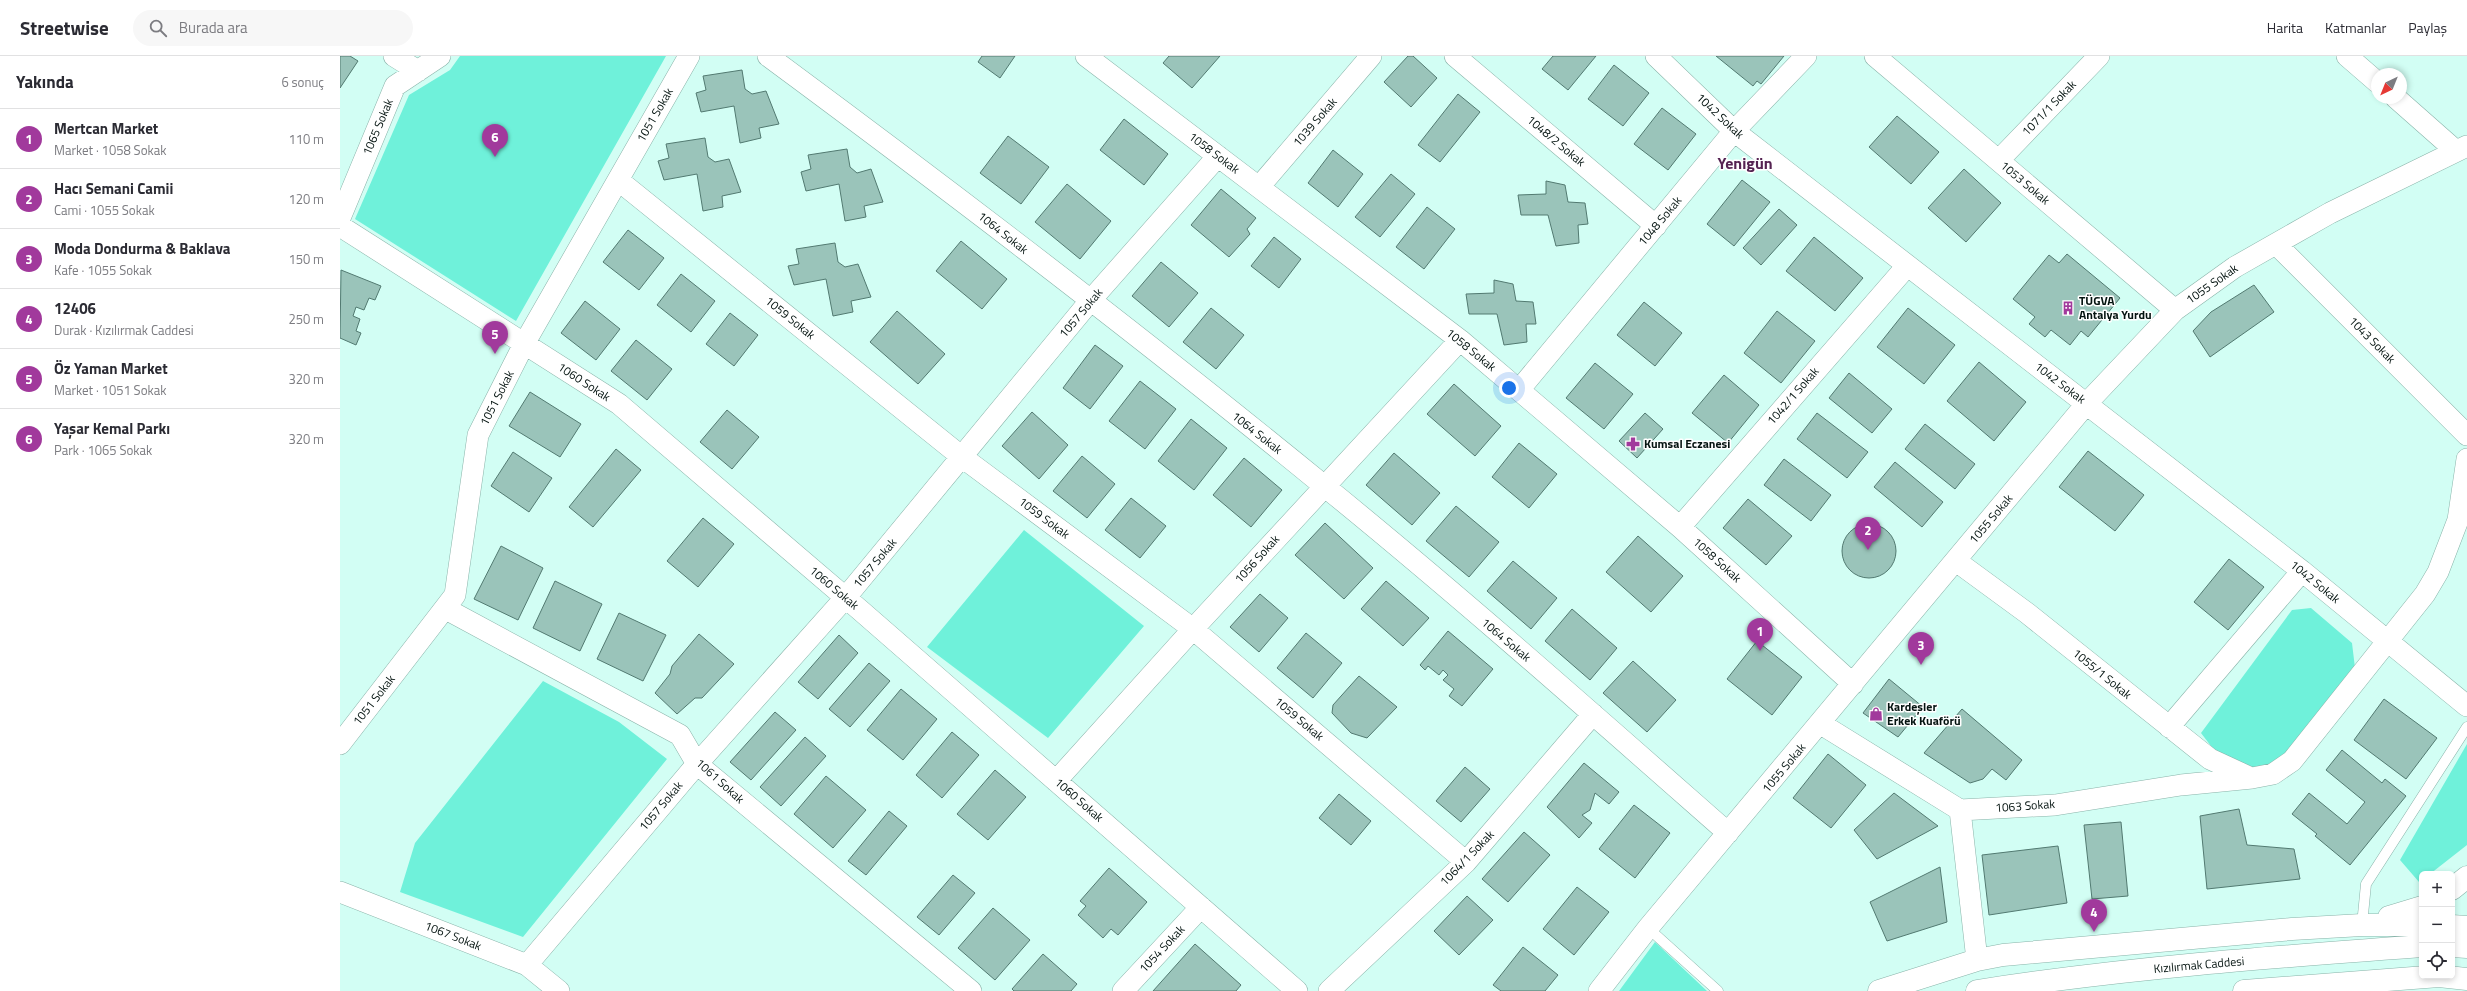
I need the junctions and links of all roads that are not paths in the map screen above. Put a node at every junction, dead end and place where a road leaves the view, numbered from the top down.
1 (394, 56) edge
2 (440, 56) edge
3 (689, 56) edge
4 (768, 56) edge
5 (1086, 56) edge
6 (1372, 56) edge
7 (1456, 56) edge
8 (1656, 56) edge
9 (1806, 56) edge
10 (1875, 56) edge
11 (2099, 56) edge
12 (2347, 56) edge
13 (418, 71) junction
14 (2371, 77) edge
15 (2404, 104) edge
16 (1734, 131) junction
17 (2462, 148) edge
18 (1218, 156) junction
19 (1999, 160) junction
20 (618, 180) junction
21 (1259, 187) junction
22 (340, 218) edge
23 (340, 226) edge
24 (1656, 226) junction
25 (2277, 245) junction
26 (1907, 266) junction
27 (1090, 301) junction
28 (2175, 310) junction
29 (1460, 340) junction
30 (524, 344) junction
31 (1519, 390) junction
32 (2087, 403) junction
33 (2467, 435) edge
34 (962, 457) junction
35 (2467, 459) edge
36 (1324, 486) junction
37 (1680, 527) junction
38 (1956, 561) junction
39 (2302, 571) junction
40 (846, 597) junction
41 (446, 609) junction
42 (1193, 629) junction
43 (2387, 641) junction
44 (1853, 684) junction
45 (2467, 706) edge
46 (1593, 714) junction
47 (1821, 724) junction
48 (2169, 727) junction
49 (2467, 727) edge
50 (340, 744) edge
51 (697, 764) junction
52 (2252, 778) junction
53 (1056, 781) junction
54 (1960, 810) junction
55 (1728, 833) junction
56 (1466, 862) junction
57 (2467, 877) edge
58 (2455, 887) edge
59 (340, 892) edge
60 (1201, 907) junction
61 (2419, 908) edge
62 (2362, 925) junction
63 (2419, 925) edge
64 (2455, 926) edge
65 (2467, 927) edge
66 (1648, 928) junction
67 (2419, 946) edge
68 (2455, 946) edge
69 (2467, 948) edge
70 (1977, 960) junction
71 (527, 965) junction
72 (2419, 978) edge
73 (2455, 978) edge
74 (2467, 979) edge
75 (560, 991) edge
76 (971, 991) edge
77 (1123, 991) edge
78 (1297, 991) edge
79 (1329, 991) edge
80 (1599, 991) edge
81 (1718, 991) edge
82 (1878, 991) edge
83 (1977, 991) edge
84 (2244, 991) edge

1 - 13 street
2 - 13 street, 1065 Sokak
3 - 20 street, 1051 Sokak
4 - 27 street, 1064 Sokak
5 - 18 street, 1058 Sokak
6 - 21 street, 1039 Sokak
7 - 24 street, 1048/2 Sokak
8 - 16 street, 1042 Sokak
9 - 16 street, 1048 Sokak
10 - 19 street, 1053 Sokak
11 - 19 street, 1071/1 Sokak
12 - 14 street
13 - 22 street, 1065 Sokak
15 - 17 street
16 - 24 street, 1048 Sokak
16 - 26 street, 1042 Sokak
17 - 25 street, 1055 Sokak
18 - 21 street, 1058 Sokak
18 - 27 street, 1057 Sokak
19 - 28 street, 1053 Sokak
20 - 30 street, 1051 Sokak
20 - 34 street, 1059 Sokak
21 - 29 street, 1058 Sokak
23 - 30 street, 1060 Sokak
24 - 31 street, 1048 Sokak
25 - 28 street, 1055 Sokak
25 - 33 street, 1043 Sokak
26 - 32 street, 1042 Sokak
26 - 37 street, 1042/1 Sokak
27 - 34 street, 1057 Sokak
27 - 36 street, 1064 Sokak
28 - 32 street, 1055 Sokak
29 - 31 street, 1058 Sokak
29 - 36 street, 1056 Sokak
30 - 40 street, 1060 Sokak
30 - 41 street, 1051 Sokak
31 - 37 street, 1058 Sokak
32 - 38 street, 1055 Sokak
32 - 39 street, 1042 Sokak
34 - 40 street, 1057 Sokak
34 - 42 street, 1059 Sokak
35 - 43 street, 1063 Sokak
36 - 42 street, 1056 Sokak
36 - 46 street, 1064 Sokak
37 - 44 street, 1058 Sokak
38 - 44 street, 1055 Sokak
38 - 48 street, 1055/1 Sokak
39 - 43 street, 1042 Sokak
39 - 48 street
40 - 51 street, 1057 Sokak
40 - 53 street, 1060 Sokak
41 - 50 street, 1051 Sokak
41 - 51 street, 1061 Sokak
42 - 53 street, 1056 Sokak
42 - 56 street, 1059 Sokak
43 - 45 street, 1042 Sokak
43 - 52 street, 1063 Sokak
44 - 47 street, 1055 Sokak
46 - 55 street, 1064 Sokak
46 - 56 street, 1064/1 Sokak
47 - 54 street
47 - 55 street, 1055 Sokak
48 - 52 street, 1055/1 Sokak
49 - 62 lane
51 - 71 street, 1057 Sokak
51 - 76 street, 1061 Sokak
52 - 54 street, 1063 Sokak
53 - 60 street, 1060 Sokak
54 - 70 street
55 - 66 street, 1055 Sokak
56 - 79 street, 1064/1 Sokak
57 - 58 main road
59 - 71 street, 1067 Sokak
60 - 77 street, 1054 Sokak
60 - 78 street, 1060 Sokak
61 - 62 main road
62 - 63 main road
62 - 70 main road
64 - 65 main road
66 - 80 street, 1055 Sokak
66 - 81 lane
67 - 83 main road, Kızılırmak Caddesi
68 - 69 main road
70 - 82 main road
71 - 75 street, 1067 Sokak
72 - 84 main road
73 - 74 main road

